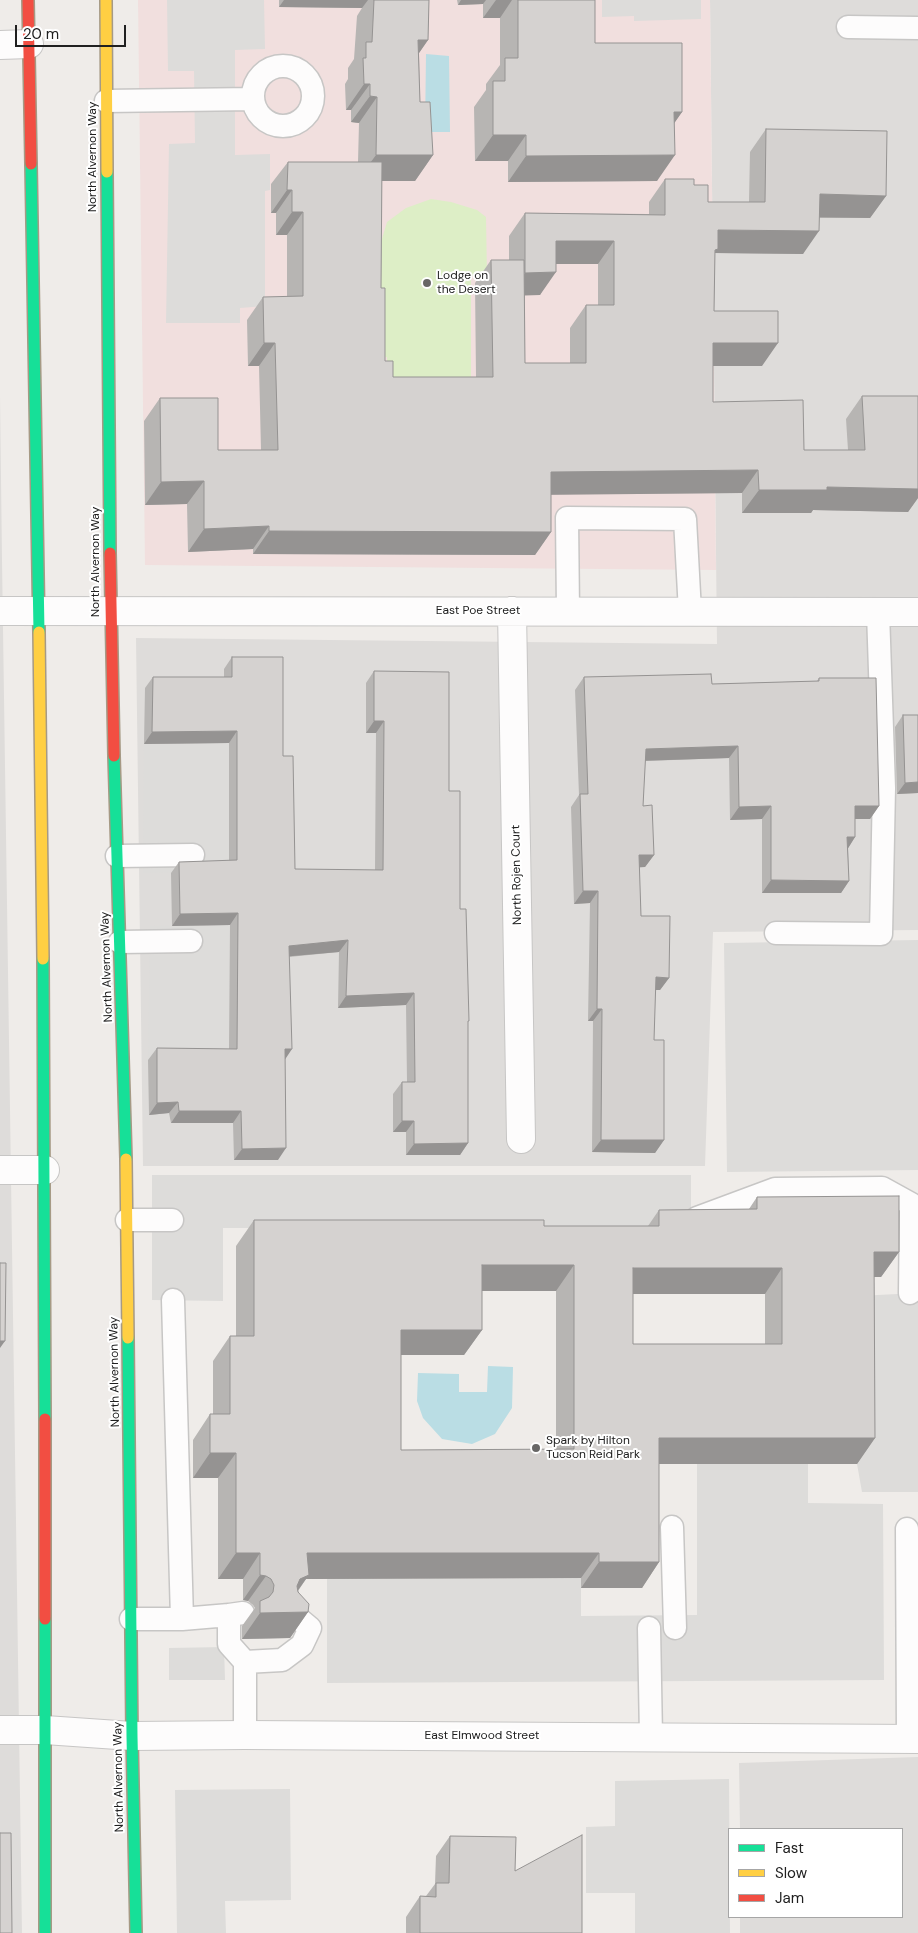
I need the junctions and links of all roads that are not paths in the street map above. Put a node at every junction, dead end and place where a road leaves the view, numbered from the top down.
1 (28, 0) edge
2 (106, 0) edge
3 (848, 27) dead end
4 (918, 28) edge
5 (29, 44) junction
6 (0, 45) edge
7 (253, 99) dead end
8 (106, 101) junction
9 (0, 611) edge
10 (39, 611) junction
11 (512, 611) junction
12 (568, 611) junction
13 (110, 612) junction
14 (690, 612) junction
15 (878, 612) junction
16 (918, 612) edge
17 (193, 855) dead end
18 (118, 856) junction
19 (776, 933) dead end
20 (191, 941) dead end
21 (120, 942) junction
22 (521, 1139) dead end
23 (0, 1170) edge
24 (45, 1170) junction
25 (697, 1218) edge
26 (127, 1220) junction
27 (172, 1220) dead end
28 (910, 1293) dead end
29 (173, 1300) dead end
30 (672, 1527) dead end
31 (907, 1529) dead end
32 (292, 1613) edge
33 (131, 1619) junction
34 (182, 1619) junction
35 (649, 1628) dead end
36 (675, 1628) dead end
37 (245, 1662) junction
38 (0, 1730) edge
39 (45, 1730) junction
40 (245, 1735) junction
41 (132, 1736) junction
42 (651, 1737) junction
43 (913, 1739) edge
44 (45, 1933) edge
45 (136, 1933) edge

1 - 5 main road
2 - 8 main road, North Alvernon Way
3 - 4 lane
5 - 6 street
5 - 10 main road
7 - 8 lane
8 - 13 main road, North Alvernon Way
9 - 10 street, East Poe Street
10 - 13 street, East Poe Street
10 - 24 main road
11 - 12 street, East Poe Street
11 - 13 street, East Poe Street
11 - 22 street, North Rojen Court
12 - 14 street, East Poe Street
12 - 14 lane
13 - 18 main road, North Alvernon Way
14 - 15 street, East Poe Street
15 - 16 street, East Poe Street
15 - 19 lane
17 - 18 lane
18 - 21 main road, North Alvernon Way
20 - 21 lane
21 - 26 main road, North Alvernon Way
23 - 24 street
24 - 39 main road
25 - 28 lane
26 - 27 lane
26 - 33 main road, North Alvernon Way
29 - 34 lane
30 - 36 lane
31 - 43 lane
32 - 37 lane
33 - 34 lane
33 - 41 main road, North Alvernon Way
34 - 37 lane
35 - 42 lane
37 - 40 lane
38 - 39 street, East Elmwood Street
39 - 41 street, East Elmwood Street
39 - 44 main road
40 - 41 street, East Elmwood Street
40 - 42 street, East Elmwood Street
41 - 45 main road, North Alvernon Way
42 - 43 street, East Elmwood Street

